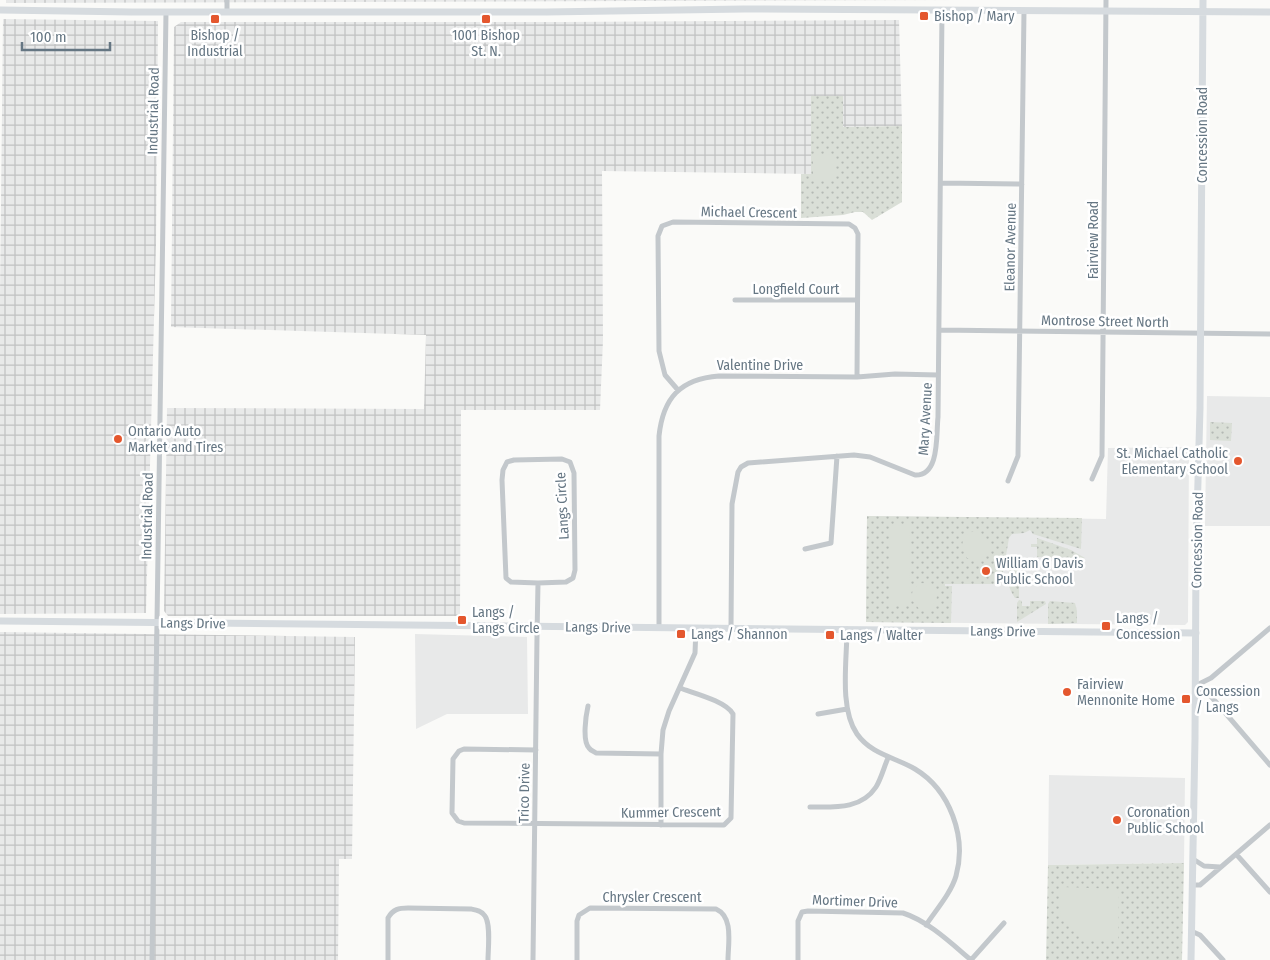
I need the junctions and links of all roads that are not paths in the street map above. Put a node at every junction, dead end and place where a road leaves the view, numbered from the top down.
1 (227, 0) edge
2 (1106, 0) edge
3 (1203, 0) edge
4 (0, 10) edge
5 (942, 10) junction
6 (1024, 11) junction
7 (166, 12) junction
8 (227, 12) junction
9 (1106, 12) junction
10 (1203, 12) junction
11 (1270, 12) edge
12 (941, 183) junction
13 (1022, 184) junction
14 (735, 300) dead end
15 (858, 300) junction
16 (939, 330) junction
17 (1021, 330) junction
18 (1104, 332) junction
19 (1200, 333) junction
20 (1270, 334) edge
21 (938, 375) junction
22 (857, 377) junction
23 (678, 390) junction
24 (837, 456) junction
25 (1092, 479) dead end
26 (1008, 481) dead end
27 (805, 549) dead end
28 (538, 583) junction
29 (0, 621) edge
30 (156, 622) junction
31 (537, 626) junction
32 (659, 628) junction
33 (696, 628) junction
34 (731, 628) junction
35 (1270, 628) edge
36 (847, 629) junction
37 (1196, 633) junction
38 (1195, 686) junction
39 (680, 688) junction
40 (588, 706) dead end
41 (847, 709) junction
42 (818, 714) dead end
43 (536, 750) junction
44 (660, 754) junction
45 (888, 758) junction
46 (1270, 765) edge
47 (810, 806) dead end
48 (535, 824) junction
49 (661, 825) junction
50 (1270, 825) edge
51 (1236, 854) junction
52 (1193, 858) junction
53 (1221, 867) junction
54 (1192, 885) junction
55 (1270, 892) edge
56 (1004, 923) dead end
57 (926, 925) junction
58 (1191, 930) junction
59 (152, 960) edge
60 (388, 960) edge
61 (488, 960) edge
62 (533, 960) edge
63 (577, 960) edge
64 (728, 960) edge
65 (798, 960) edge
66 (971, 960) edge
67 (1190, 960) edge
68 (1223, 960) edge

1 - 8 street
2 - 9 street, Fairview Road
3 - 10 main road, Concession Road
4 - 7 main road
5 - 6 main road
5 - 8 main road
5 - 12 street, Mary Avenue
6 - 9 main road
6 - 13 street, Eleanor Avenue
7 - 8 main road
7 - 30 street, Industrial Road
9 - 10 main road
9 - 18 street, Fairview Road
10 - 11 main road
10 - 19 main road, Concession Road
12 - 13 street
12 - 16 street, Mary Avenue
13 - 17 street, Eleanor Avenue
14 - 15 street, Longfield Court
15 - 22 street, Michael Crescent
15 - 23 street, Michael Crescent
16 - 17 street, Montrose Street North
16 - 21 street, Mary Avenue
17 - 18 street, Montrose Street North
17 - 26 street, Eleanor Avenue
18 - 19 street, Montrose Street North
18 - 25 street, Fairview Road
19 - 20 street, Montrose Street North
19 - 37 main road, Concession Road
21 - 22 street, Valentine Drive
21 - 24 street, Mary Avenue
22 - 23 street, Valentine Drive
23 - 32 street, Valentine Drive
24 - 27 street
24 - 34 street, Mary Avenue
28 - 28 street, Langs Circle
28 - 31 street
29 - 30 main road, Langs Drive
30 - 31 main road, Langs Drive
30 - 59 street, Industrial Road
31 - 32 main road, Langs Drive
31 - 43 street, Trico Drive
32 - 33 main road, Langs Drive
33 - 34 main road, Langs Drive
33 - 39 street
34 - 36 main road, Langs Drive
35 - 38 street
36 - 37 main road, Langs Drive
36 - 41 street
37 - 38 main road, Concession Road
38 - 46 street
38 - 52 main road, Concession Road
39 - 44 street
39 - 49 street, Kummer Crescent
40 - 44 street
41 - 42 street
41 - 45 street
43 - 48 street, Trico Drive
43 - 48 street, Kummer Crescent
44 - 49 street
45 - 47 street
45 - 57 street
48 - 49 street, Kummer Crescent
48 - 62 street, Trico Drive
50 - 51 street
51 - 53 street
51 - 55 street
52 - 53 street
52 - 54 main road, Concession Road
53 - 54 street
54 - 58 main road, Concession Road
56 - 66 street
57 - 65 street, Mortimer Drive
57 - 66 street, Mortimer Drive
58 - 67 main road, Concession Road
58 - 68 street
60 - 61 street
63 - 64 street, Chrysler Crescent

